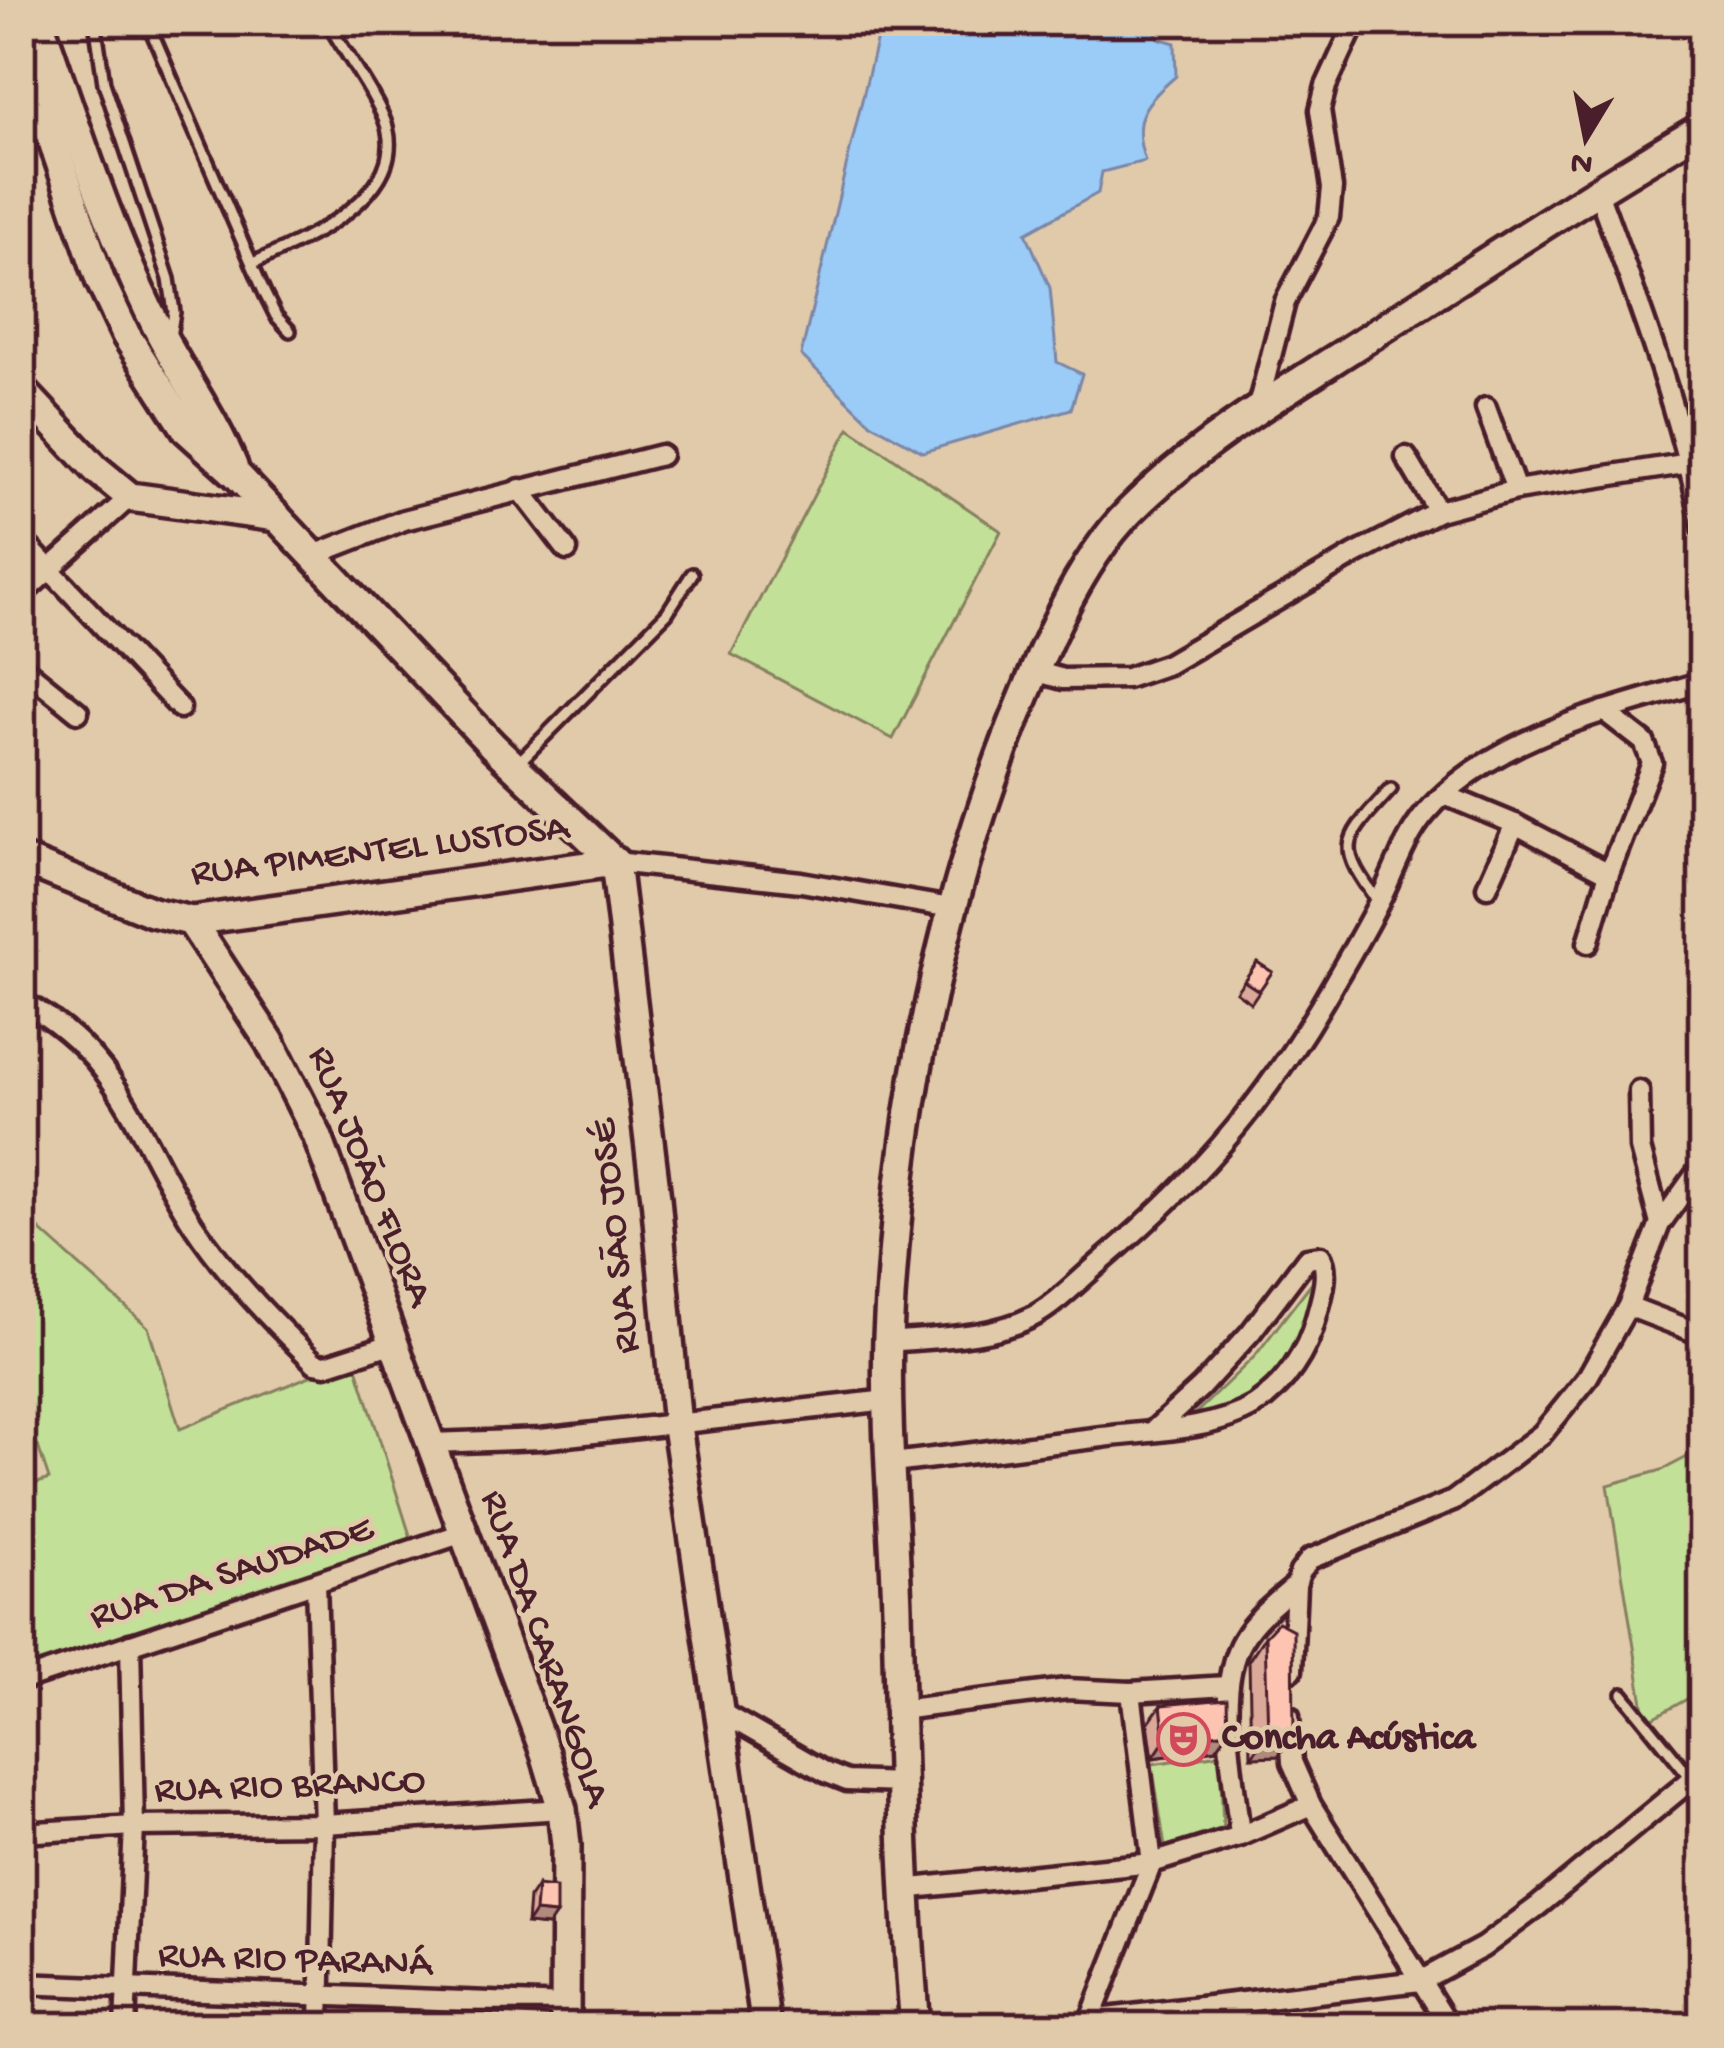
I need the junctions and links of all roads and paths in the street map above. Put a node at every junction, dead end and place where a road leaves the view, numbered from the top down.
1 (39, 21) edge
2 (95, 21) edge
3 (147, 21) edge
4 (327, 21) edge
5 (1356, 21) edge
6 (21, 47) edge
7 (39, 85) edge
8 (1703, 127) edge
9 (1597, 190) junction
10 (253, 263) junction
11 (290, 331) dead end
12 (169, 348) junction
13 (21, 389) edge
14 (1486, 408) dead end
15 (1257, 410) junction
16 (661, 455) dead end
17 (1406, 457) dead end
18 (1696, 462) edge
19 (237, 475) junction
20 (520, 489) junction
21 (1516, 490) junction
22 (130, 497) junction
23 (1438, 511) junction
24 (277, 517) junction
25 (1703, 528) edge
26 (21, 538) edge
27 (567, 550) dead end
28 (314, 556) junction
29 (49, 571) junction
30 (692, 574) dead end
31 (21, 595) edge
32 (21, 666) edge
33 (1034, 671) junction
34 (1703, 682) edge
35 (180, 708) dead end
36 (1604, 711) junction
37 (78, 712) dead end
38 (515, 766) junction
39 (1391, 789) dead end
40 (1445, 795) junction
41 (1515, 824) junction
42 (21, 859) edge
43 (615, 862) junction
44 (1610, 873) junction
45 (1487, 887) dead end
46 (1379, 903) junction
47 (951, 908) junction
48 (191, 921) junction
49 (1588, 943) dead end
50 (21, 1001) edge
51 (1640, 1091) dead end
52 (1703, 1164) edge
53 (1660, 1224) junction
54 (1628, 1306) junction
55 (1703, 1335) edge
56 (888, 1342) junction
57 (394, 1343) junction
58 (888, 1400) junction
59 (677, 1426) junction
60 (1153, 1431) junction
61 (431, 1443) junction
62 (892, 1463) junction
63 (464, 1533) junction
64 (316, 1583) junction
65 (1296, 1585) junction
66 (130, 1644) junction
67 (21, 1681) edge
68 (1227, 1686) junction
69 (1131, 1692) junction
70 (1622, 1694) dead end
71 (717, 1710) junction
72 (899, 1710) junction
73 (1697, 1775) edge
74 (901, 1783) junction
75 (1310, 1805) junction
76 (562, 1809) junction
77 (324, 1824) junction
78 (134, 1826) junction
79 (21, 1833) edge
80 (1240, 1836) junction
81 (1152, 1863) junction
82 (903, 1889) junction
83 (1420, 1981) junction
84 (21, 1984) edge
85 (126, 1990) junction
86 (321, 1994) junction
87 (566, 2016) edge
88 (1084, 2024) edge
89 (125, 2027) edge
90 (320, 2027) edge
91 (766, 2027) edge
92 (915, 2027) edge
93 (1450, 2027) edge

1 - 7 main road
2 - 12 lane
3 - 10 lane
4 - 10 lane
5 - 15 street
6 - 7 main road
7 - 12 main road
7 - 19 main road
8 - 9 main road
9 - 15 main road
9 - 18 street
10 - 11 lane
12 - 19 main road
13 - 22 main road
14 - 21 street
15 - 33 main road
16 - 20 street
17 - 23 street
18 - 21 street
18 - 25 street
19 - 24 main road
20 - 27 street
20 - 28 street
21 - 23 street
22 - 24 main road
22 - 29 street
23 - 33 street
24 - 28 main road
26 - 29 street
28 - 38 main road
29 - 31 street
29 - 35 street
30 - 38 lane
32 - 37 street
33 - 47 main road
34 - 36 street
36 - 40 street
36 - 44 street
38 - 43 main road
39 - 46 lane
40 - 41 street
40 - 46 street
41 - 44 street
41 - 45 street
42 - 48 main road, RUA PIMENTEL LUSTOSA
43 - 47 street
43 - 48 main road, RUA PIMENTEL LUSTOSA
43 - 59 main road, RUA SÃO JOSÉ
44 - 49 street
46 - 56 street
47 - 56 main road
48 - 57 main road, RUA JOÃO FLORA
50 - 57 street, RUA JOÃO FLORA
51 - 53 street
52 - 53 street
53 - 54 street
54 - 55 street
54 - 65 street
56 - 58 main road
57 - 61 main road, RUA JOÃO FLORA
58 - 59 street
58 - 62 main road
59 - 61 street
59 - 71 main road, RUA SÃO JOSÉ
60 - 60 street
60 - 62 street
61 - 63 main road, RUA DA CARANGOLA
62 - 72 main road
63 - 64 street, RUA DA SAUDADE
63 - 76 main road, RUA DA CARANGOLA
64 - 66 street, RUA DA SAUDADE
64 - 77 street
65 - 68 street
65 - 75 street
66 - 67 street, RUA DA SAUDADE
66 - 78 street
68 - 69 street
68 - 80 street
69 - 72 street
69 - 81 street
70 - 73 lane
71 - 74 street
71 - 91 main road, RUA SÃO JOSÉ
72 - 74 main road
73 - 83 street
74 - 82 main road
75 - 80 street
75 - 83 street
76 - 77 street, RUA RIO BRANCO
76 - 87 main road, RUA DA CARANGOLA
77 - 78 street, RUA RIO BRANCO
77 - 86 street
78 - 79 street, RUA RIO BRANCO
78 - 85 street
80 - 81 street
81 - 82 street
81 - 88 street
82 - 92 main road
83 - 88 street
83 - 93 street
84 - 85 street, RUA RIO PARANÁ
85 - 86 street, RUA RIO PARANÁ
85 - 89 street
86 - 87 street, RUA RIO PARANÁ
86 - 90 street

